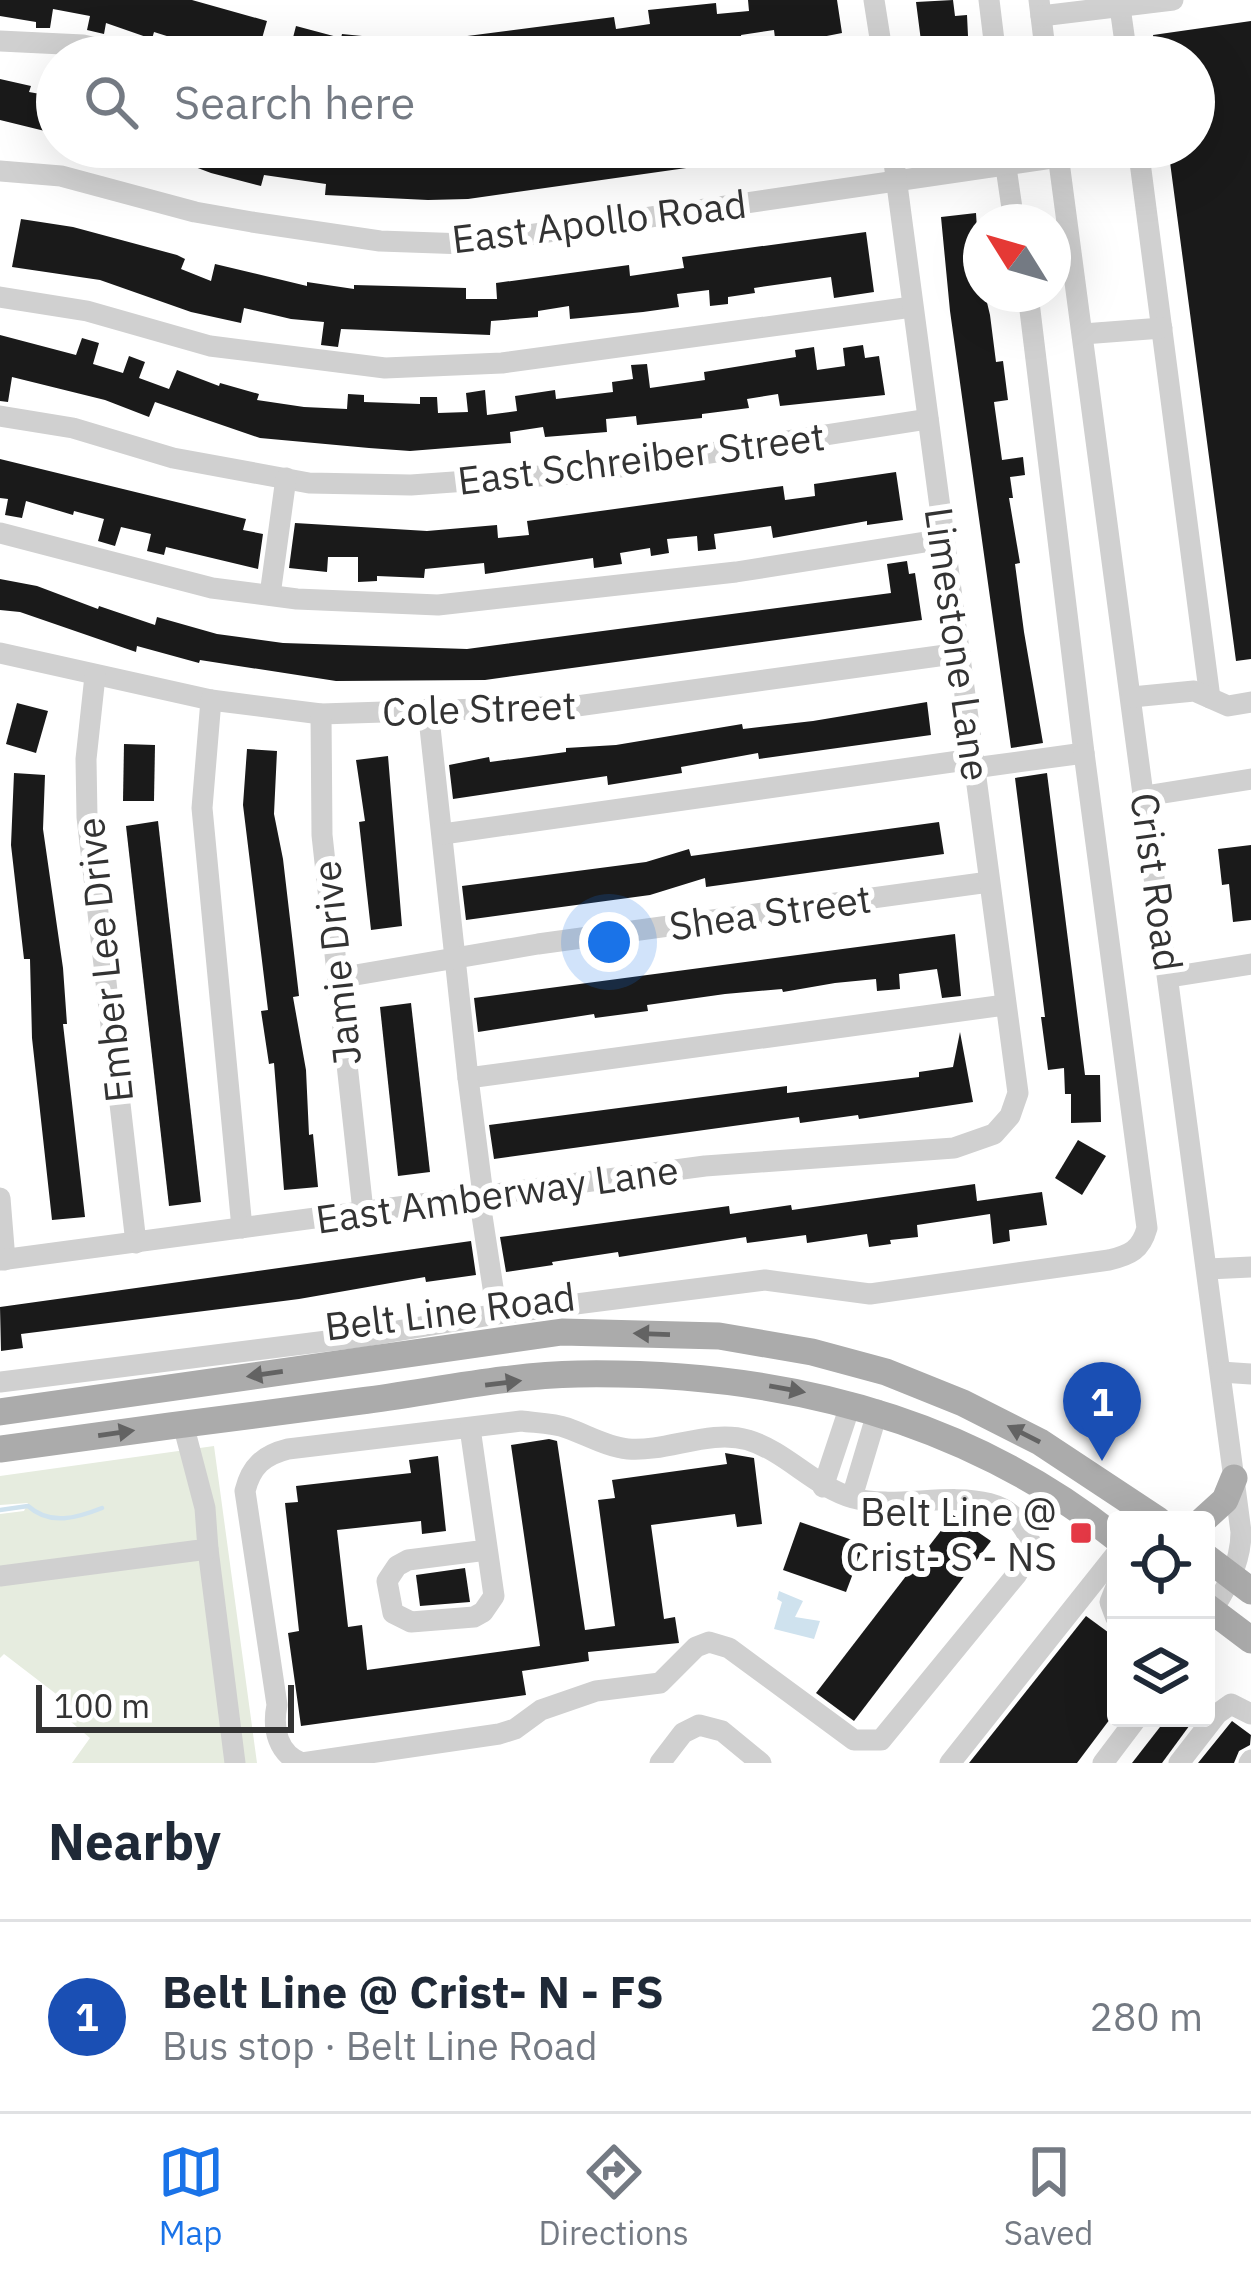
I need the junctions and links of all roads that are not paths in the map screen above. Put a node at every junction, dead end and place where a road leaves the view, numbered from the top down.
1 (874, 0) edge
2 (989, 0) edge
3 (1173, 0) edge
4 (1120, 7) junction
5 (1040, 8) edge
6 (879, 36) edge
7 (993, 36) edge
8 (1124, 36) edge
9 (0, 41) edge
10 (36, 43) edge
11 (894, 168) edge
12 (949, 168) edge
13 (1005, 168) edge
14 (1060, 168) edge
15 (1141, 168) edge
16 (0, 172) edge
17 (895, 180) junction
18 (1011, 204) edge
19 (0, 297) edge
20 (913, 308) junction
21 (1030, 312) edge
22 (1162, 328) junction
23 (1082, 334) junction
24 (0, 416) edge
25 (928, 419) junction
26 (286, 478) junction
27 (0, 533) edge
28 (944, 539) junction
29 (270, 595) junction
30 (0, 653) edge
31 (960, 653) junction
32 (94, 676) junction
33 (1132, 697) junction
34 (1210, 698) junction
35 (211, 700) junction
36 (1251, 702) edge
37 (428, 709) junction
38 (321, 714) junction
39 (1084, 753) junction
40 (974, 764) junction
41 (1251, 779) edge
42 (1145, 796) junction
43 (443, 834) junction
44 (989, 882) junction
45 (454, 960) junction
46 (1251, 964) edge
47 (1169, 977) junction
48 (338, 978) junction
49 (1005, 1005) junction
50 (468, 1078) junction
51 (994, 1134) joint
52 (481, 1196) junction
53 (0, 1198) edge
54 (364, 1211) junction
55 (242, 1228) junction
56 (136, 1243) junction
57 (2, 1260) edge
58 (1251, 1267) edge
59 (1208, 1269) junction
60 (497, 1314) junction
61 (1221, 1372) junction
62 (1251, 1374) edge
63 (0, 1382) edge
64 (864, 1407) junction
65 (0, 1412) edge
66 (184, 1424) junction
67 (470, 1428) junction
68 (0, 1449) edge
69 (1234, 1478) junction
70 (823, 1487) junction
71 (852, 1498) junction
72 (1144, 1511) edge
73 (1213, 1511) edge
74 (1107, 1532) edge
75 (208, 1549) junction
76 (488, 1550) junction
77 (1215, 1564) edge
78 (0, 1576) edge
79 (1242, 1584) edge
80 (1107, 1586) edge
81 (1215, 1607) edge
82 (1215, 1617) edge
83 (1251, 1640) edge
84 (1251, 1714) edge
85 (1130, 1727) edge
86 (236, 1763) edge
87 (660, 1763) edge
88 (761, 1763) edge
89 (950, 1763) edge
90 (1103, 1763) edge
91 (1179, 1763) edge

1 - 6 street
2 - 7 street
3 - 4 street
4 - 5 street
4 - 8 street
9 - 10 street
11 - 17 street, Limestone Lane
12 - 17 street, East Apollo Road
13 - 18 street
14 - 23 street, Crist Road
15 - 22 street
16 - 17 street, East Apollo Road
17 - 20 street, Limestone Lane
19 - 20 street
20 - 25 street, Limestone Lane
21 - 39 street
22 - 23 street
22 - 34 street
23 - 33 street, Crist Road
24 - 26 street, East Schreiber Street
25 - 26 street, East Schreiber Street
25 - 28 street, Limestone Lane
26 - 29 street
27 - 29 street
28 - 29 street
28 - 31 street, Limestone Lane
30 - 32 street, Cole Street
31 - 37 street, Cole Street
31 - 40 street, Limestone Lane
32 - 35 street, Cole Street
32 - 56 street, Ember Lee Drive
33 - 34 street
33 - 42 street, Crist Road
34 - 36 street
35 - 38 street, Cole Street
35 - 55 street
37 - 38 street, Cole Street
37 - 43 street
38 - 48 street, Jamie Drive
39 - 40 street
39 - 60 street
40 - 43 street
40 - 44 street, Limestone Lane
41 - 42 street
42 - 47 street, Crist Road
43 - 45 street
44 - 45 street, Shea Street
44 - 49 street, Limestone Lane
45 - 48 street, Shea Street
45 - 50 street
46 - 47 street
47 - 59 street, Crist Road
48 - 54 street, Jamie Drive
49 - 50 street
49 - 51 street, Limestone Lane
50 - 52 street
51 - 52 street, East Amberway Lane
52 - 54 street, East Amberway Lane
52 - 60 street
53 - 57 street
54 - 55 street, East Amberway Lane
55 - 56 street, East Amberway Lane
56 - 57 street, East Amberway Lane
58 - 59 street
59 - 61 street, Crist Road
60 - 63 street
61 - 62 street
61 - 69 street, Crist Road
66 -> 64 main road, Belt Line Road
64 - 70 street
64 - 71 street
64 - 74 main road, Belt Line Road
72 -> 65 main road, Belt Line Road
68 -> 66 main road, Belt Line Road
66 - 75 street
67 - 70 street
67 - 71 street
67 - 76 street
69 - 73 main road
69 - 79 street, Crist Road
70 - 71 street
75 - 78 street
75 - 86 street
76 - 76 street
77 - 79 main road
79 - 81 street, Crist Road
80 - 89 street
82 - 83 main road
84 - 91 street
85 - 90 street
87 - 88 street

